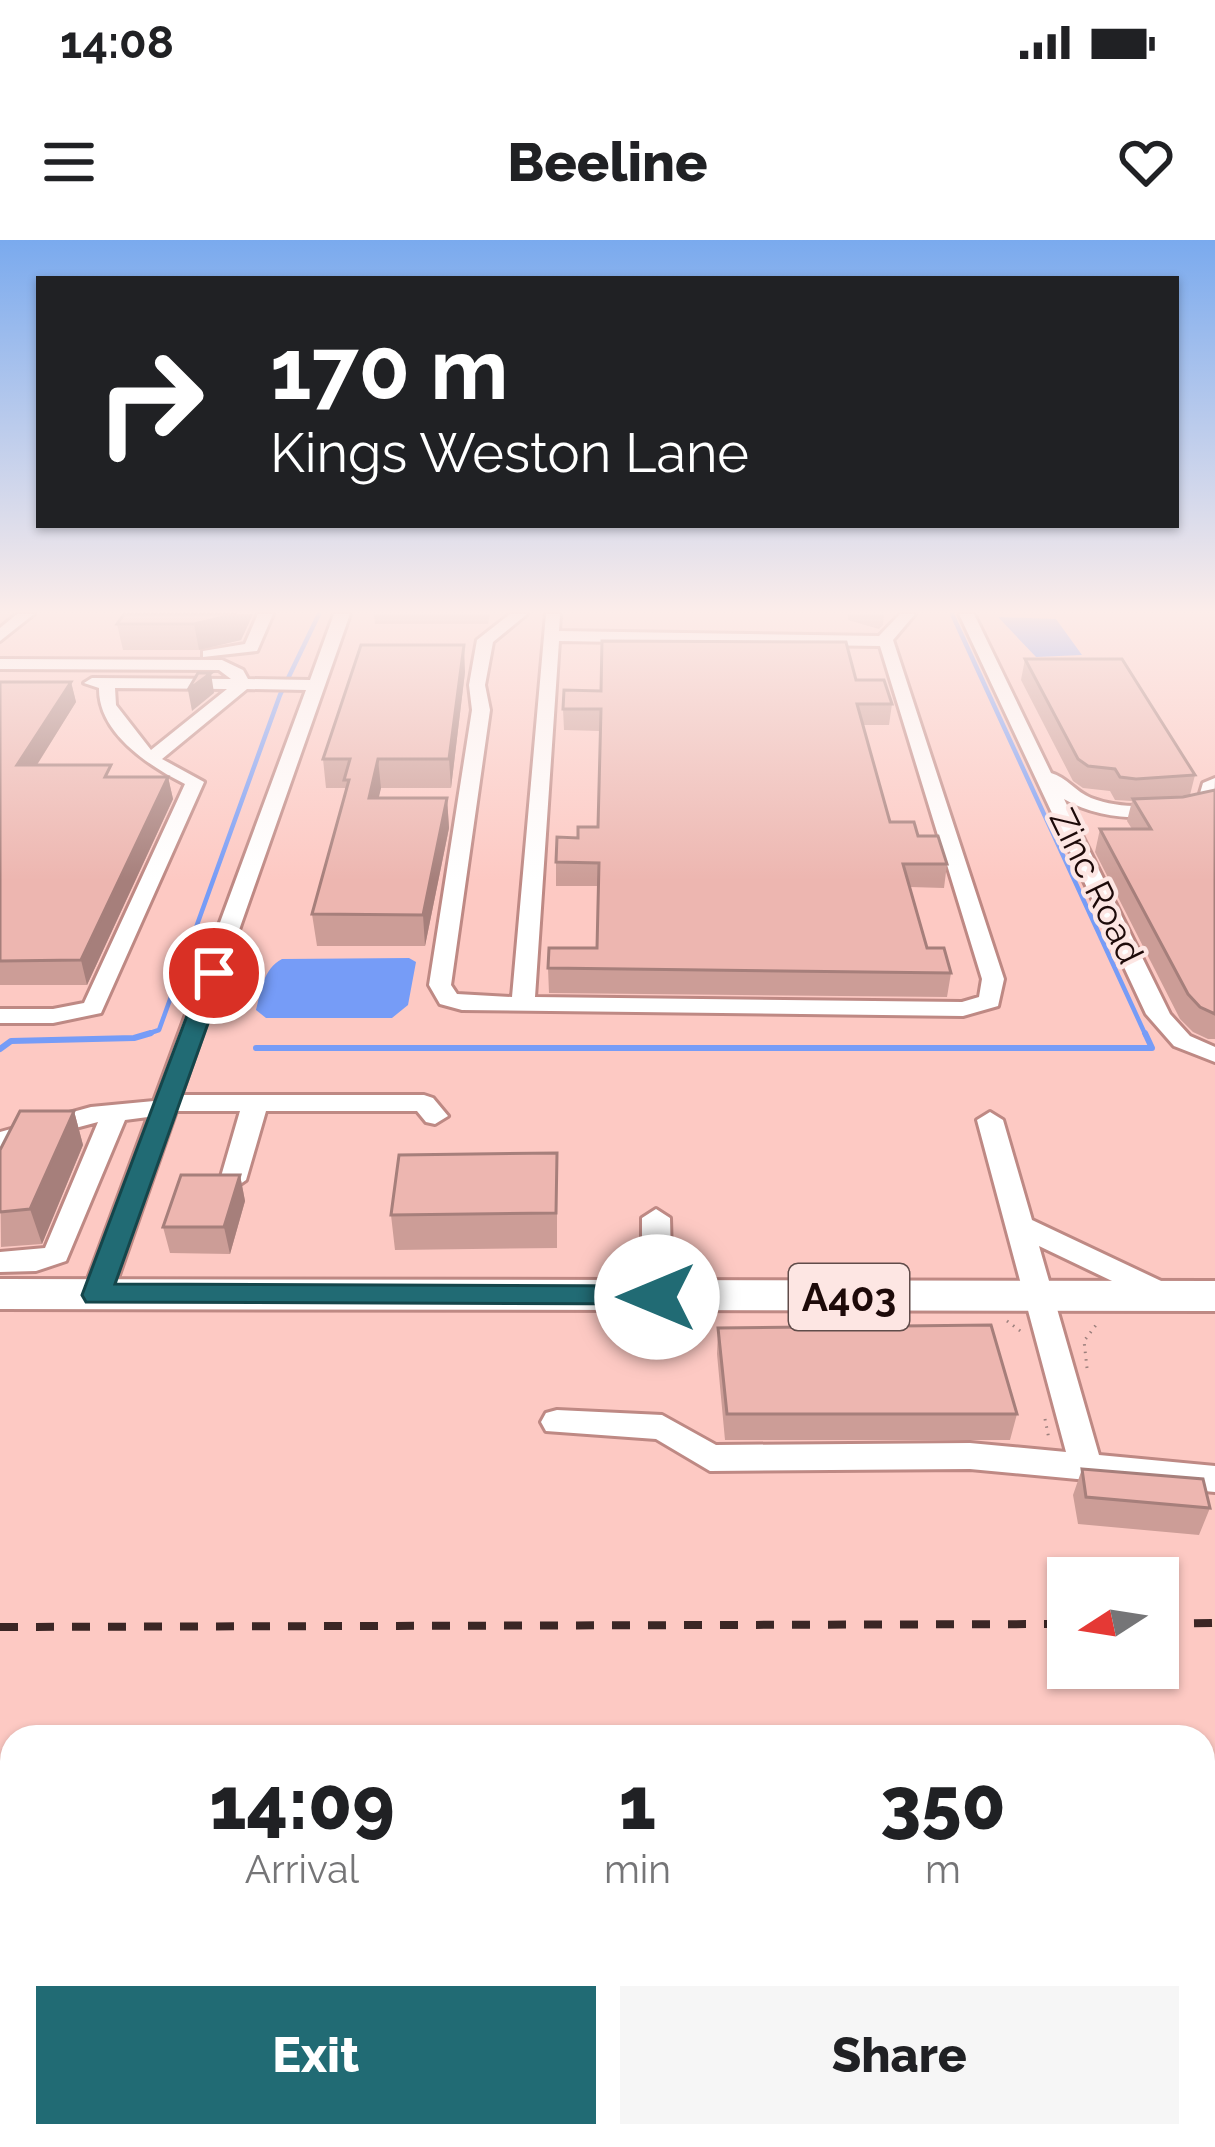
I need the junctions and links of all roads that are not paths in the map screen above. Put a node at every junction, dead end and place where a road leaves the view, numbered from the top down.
1 (107, 703) edge
2 (220, 703) edge
3 (310, 703) edge
4 (480, 703) edge
5 (546, 703) edge
6 (904, 703) edge
7 (1008, 703) edge
8 (1009, 703) edge
9 (150, 760) junction
10 (1215, 784) edge
11 (523, 1004) junction
12 (0, 1016) edge
13 (1215, 1055) edge
14 (255, 1104) junction
15 (166, 1106) junction
16 (115, 1112) junction
17 (435, 1116) dead end
18 (990, 1120) dead end
19 (0, 1140) edge
20 (233, 1180) edge
21 (656, 1218) dead end
22 (1020, 1226) junction
23 (0, 1262) edge
24 (0, 1294) edge
25 (97, 1295) junction
26 (1169, 1296) junction
27 (1215, 1296) edge
28 (657, 1297) junction
29 (1040, 1297) junction
30 (556, 1422) dead end
31 (1086, 1467) junction
32 (1215, 1479) edge

1 - 9 street
2 - 9 street
3 - 15 street
4 - 11 street
5 - 11 street
6 - 11 street
7 - 13 street, Zinc Road
8 - 10 street, Zinc Road
9 - 12 street
14 - 15 street
14 - 17 street
14 - 20 street
15 - 16 street
15 - 25 street
16 - 19 street
16 - 23 street
18 - 22 street
21 - 28 street
22 - 26 street
22 - 29 street
24 - 25 highway, A403
25 - 28 highway, A403
26 - 27 highway, A403
26 - 29 highway, A403
28 - 29 highway, A403
29 - 31 street
30 - 31 street
31 - 32 street

